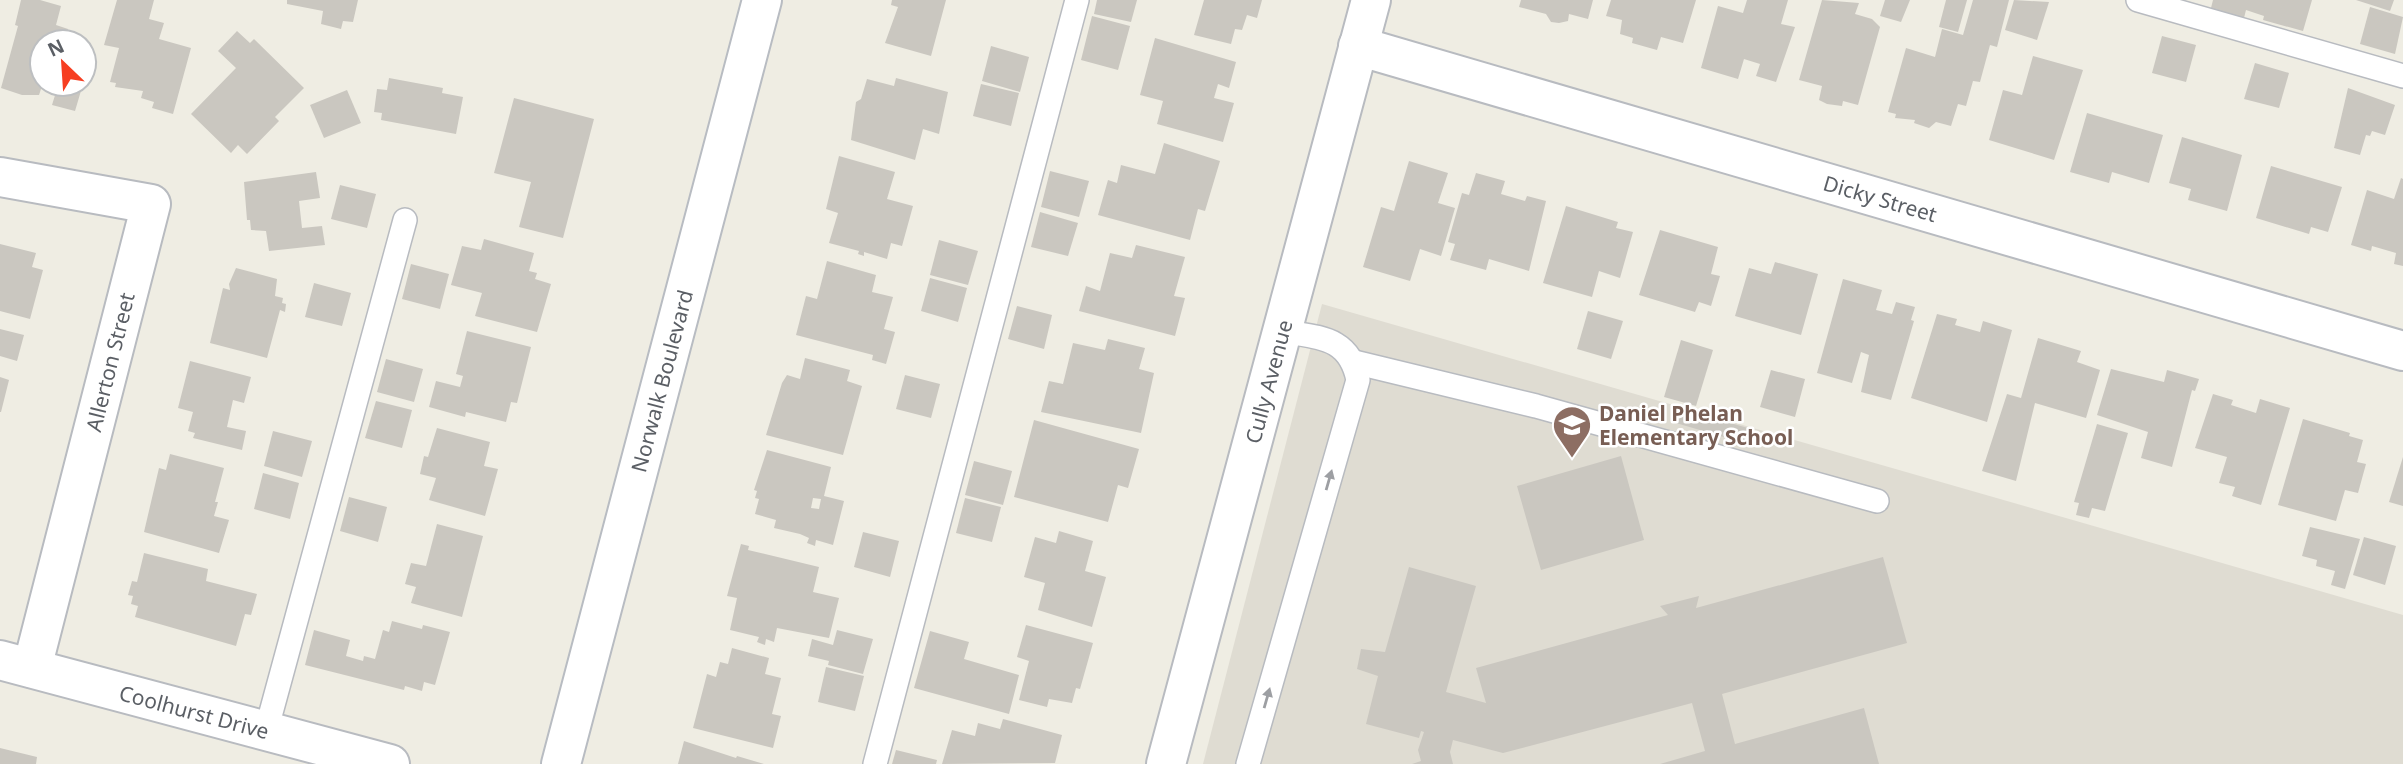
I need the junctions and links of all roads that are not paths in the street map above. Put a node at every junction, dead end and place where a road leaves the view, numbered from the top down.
1 (762, 0) edge
2 (1077, 0) edge
3 (1371, 0) edge
4 (2138, 0) edge
5 (1358, 46) junction
6 (2403, 76) edge
7 (0, 177) edge
8 (405, 220) dead end
9 (1282, 331) junction
10 (2403, 351) edge
11 (1354, 362) junction
12 (1877, 501) dead end
13 (16, 664) edge
14 (266, 731) junction
15 (390, 764) edge
16 (561, 764) edge
17 (875, 764) edge
18 (1166, 764) edge
19 (1248, 764) edge

1 - 16 street, Norwalk Boulevard
2 - 17 lane
3 - 5 street, Cully Avenue
4 - 6 lane
5 - 9 street, Cully Avenue
5 - 10 street, Dicky Street
7 - 13 street, Allerton Street
8 - 14 lane
9 - 11 lane
9 - 18 street, Cully Avenue
11 - 12 lane
19 -> 11 lane
13 - 14 street, Coolhurst Drive
14 - 15 street, Coolhurst Drive

